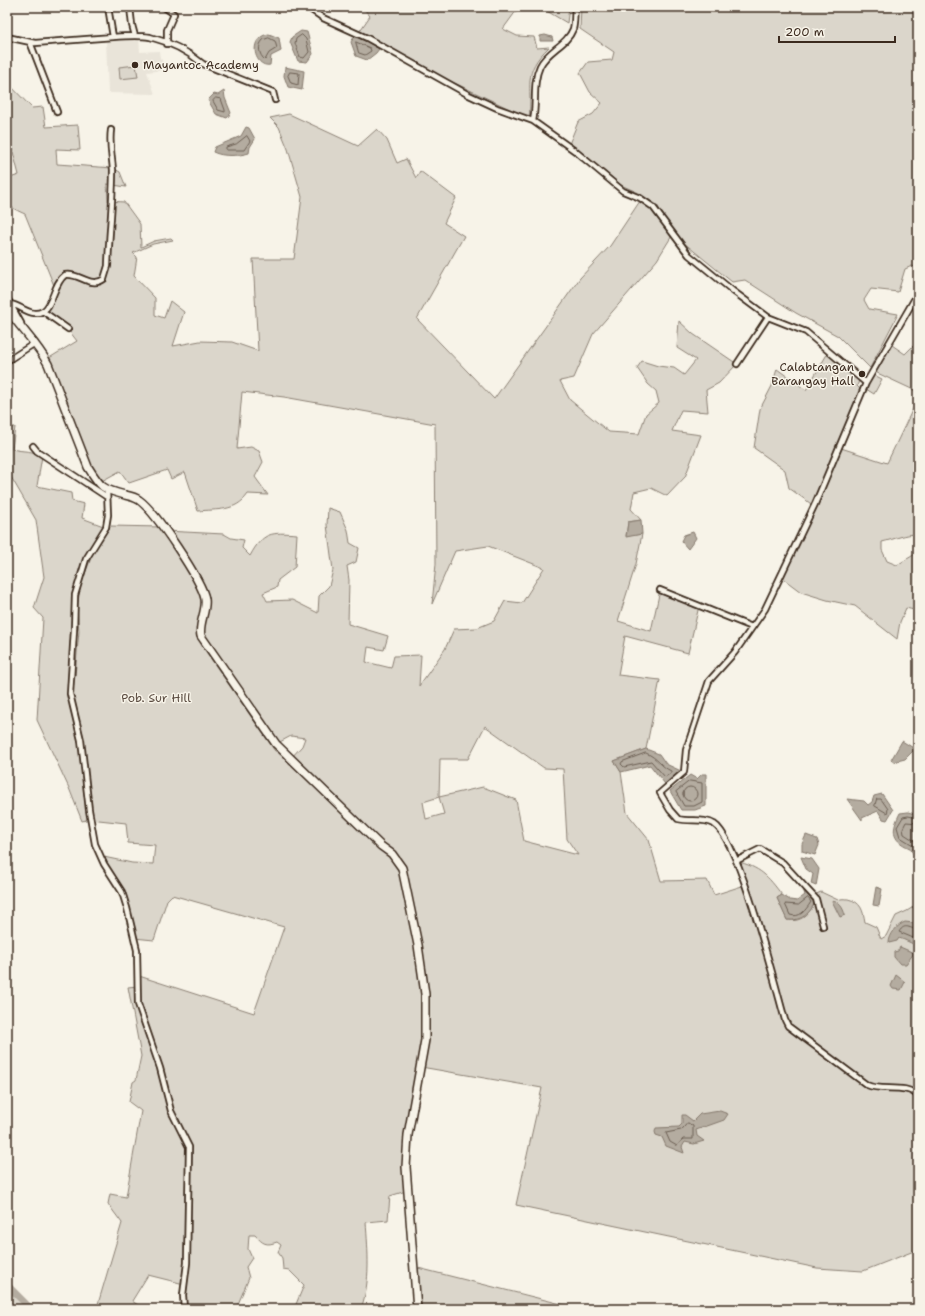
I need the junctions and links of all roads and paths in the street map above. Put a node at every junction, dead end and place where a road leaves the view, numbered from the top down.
1 (108, 7) edge
2 (130, 7) edge
3 (164, 7) edge
4 (307, 7) edge
5 (575, 7) edge
6 (135, 36) junction
7 (7, 37) edge
8 (113, 37) junction
9 (30, 42) junction
10 (167, 44) junction
11 (275, 100) dead end
12 (57, 112) dead end
13 (533, 121) junction
14 (111, 130) dead end
15 (918, 293) edge
16 (7, 298) edge
17 (9, 306) edge
18 (44, 312) junction
19 (768, 317) junction
20 (68, 329) dead end
21 (35, 343) junction
22 (7, 361) edge
23 (737, 364) dead end
24 (866, 383) junction
25 (33, 446) dead end
26 (107, 494) junction
27 (660, 590) dead end
28 (752, 627) junction
29 (736, 861) junction
30 (823, 926) dead end
31 (918, 1096) edge
32 (184, 1309) edge
33 (417, 1309) edge

1 - 8 street
2 - 6 street
3 - 10 street
4 - 13 street
5 - 13 street
6 - 8 street
6 - 10 street
7 - 9 street
8 - 9 street
9 - 12 street
10 - 11 street
13 - 19 street
14 - 18 street
15 - 24 street
16 - 17 street
17 - 18 street
17 - 21 main road
18 - 20 street
19 - 23 street
19 - 24 street
21 - 22 street
21 - 26 main road
24 - 28 street
25 - 26 street
26 - 32 street
26 - 33 main road
27 - 28 street
28 - 29 street
29 - 30 street
29 - 31 street

